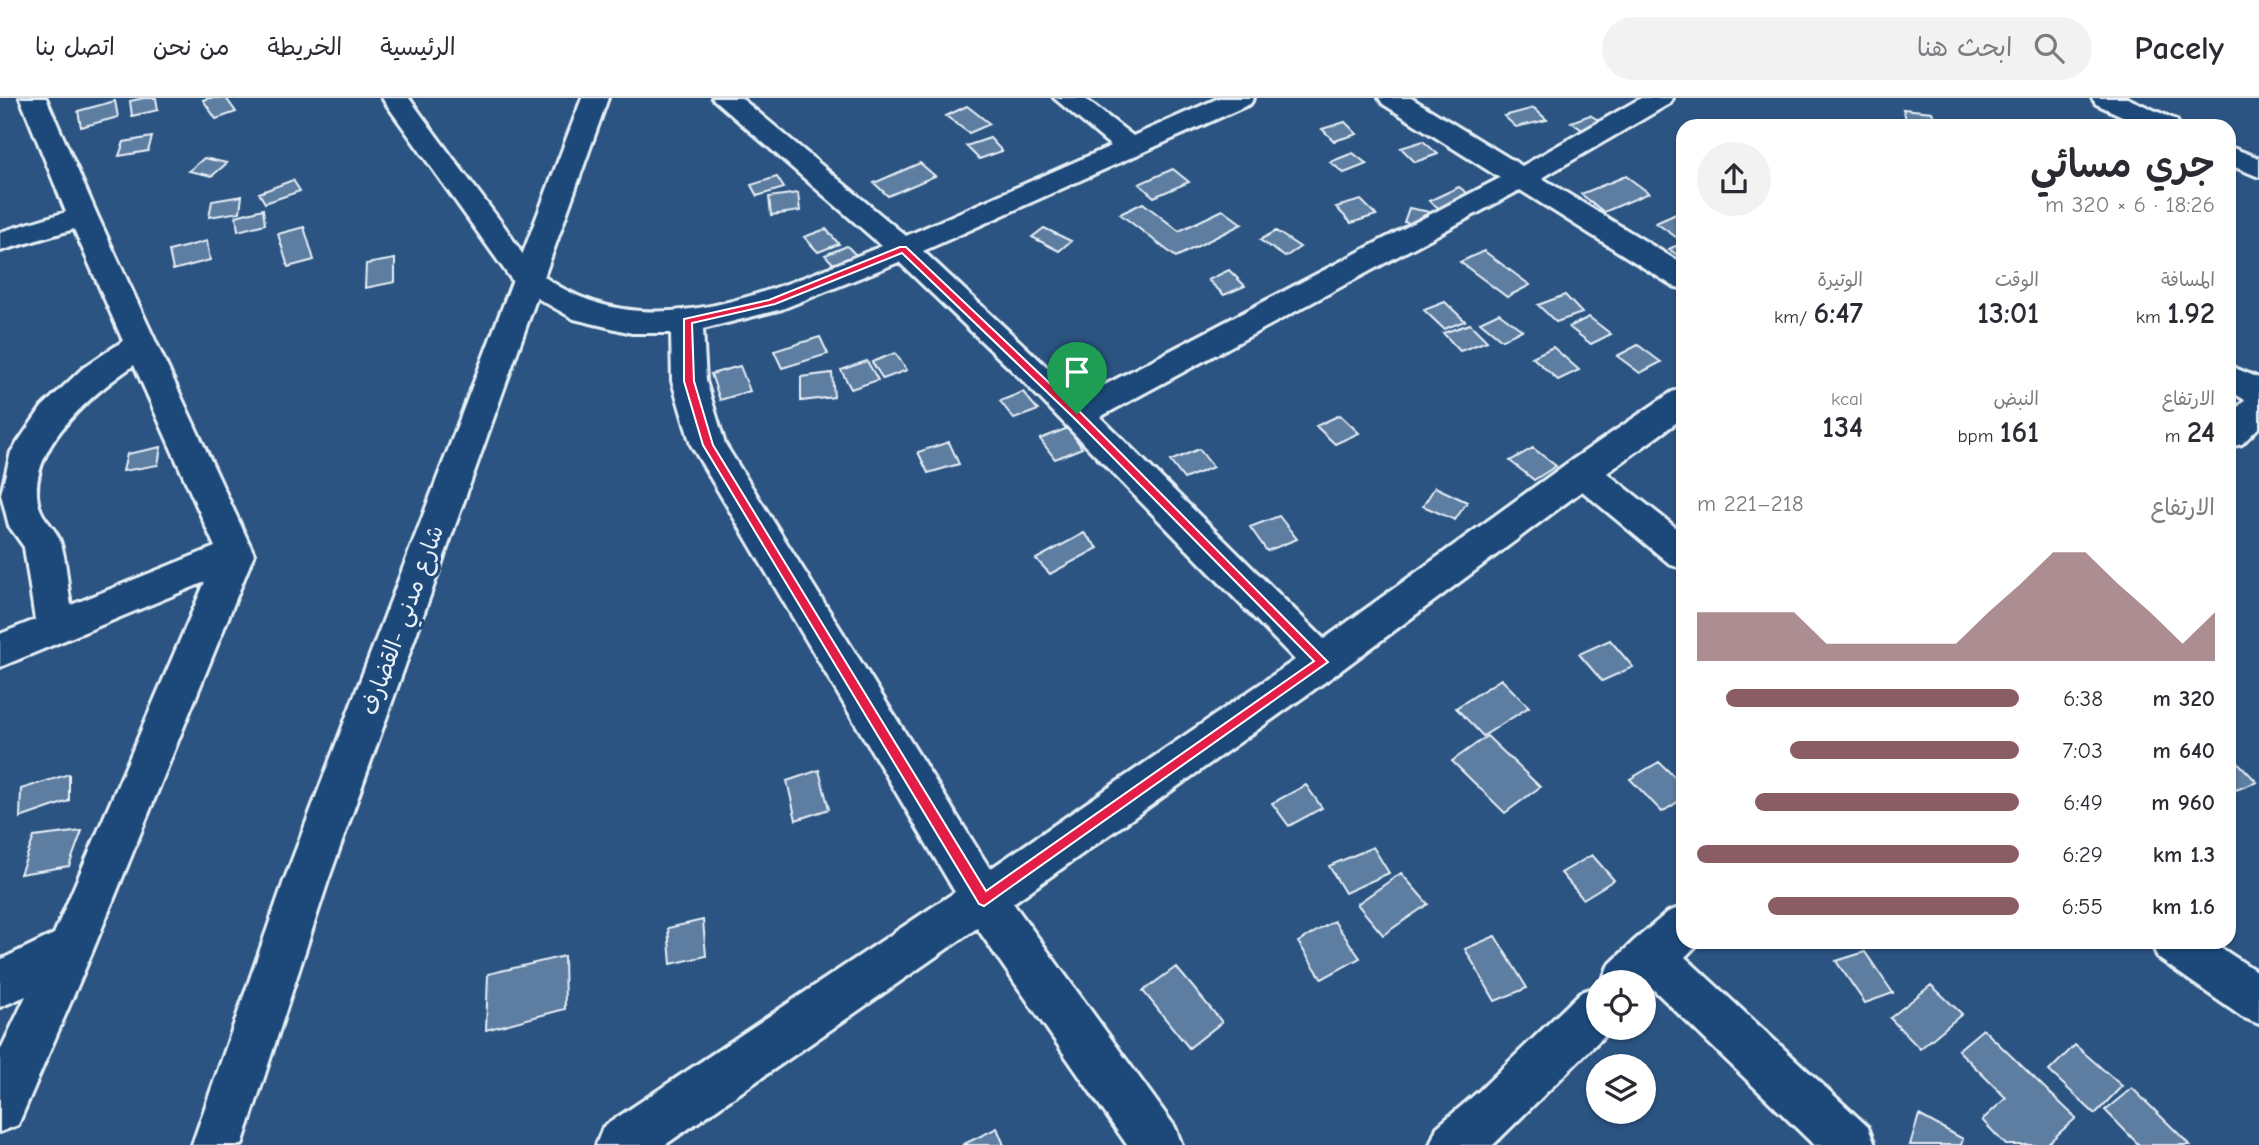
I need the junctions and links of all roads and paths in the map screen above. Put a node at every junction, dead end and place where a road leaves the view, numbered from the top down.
1 (33, 98) edge
2 (394, 98) edge
3 (595, 98) edge
4 (725, 98) edge
5 (1067, 98) edge
6 (1241, 98) edge
7 (1392, 98) edge
8 (1660, 98) edge
9 (2115, 103) edge
10 (2102, 119) edge
11 (2150, 119) edge
12 (1129, 146) junction
13 (2236, 158) edge
14 (2259, 169) edge
15 (1523, 177) junction
16 (83, 217) junction
17 (0, 242) edge
18 (903, 249) junction
19 (1676, 274) edge
20 (527, 279) junction
21 (687, 321) junction
22 (141, 345) junction
23 (2236, 380) edge
24 (2259, 393) edge
25 (1676, 406) edge
26 (2259, 407) edge
27 (1077, 414) junction
28 (2236, 429) edge
29 (1581, 471) junction
30 (1676, 548) edge
31 (236, 554) junction
32 (55, 627) junction
33 (0, 651) edge
34 (1322, 662) junction
35 (984, 900) junction
36 (2184, 949) edge
37 (70, 950) junction
38 (1653, 955) edge
39 (0, 984) edge
40 (2259, 1001) edge
41 (1586, 1021) edge
42 (0, 1107) edge
43 (217, 1145) edge
44 (621, 1145) edge
45 (1157, 1145) edge
46 (1455, 1145) edge
47 (1850, 1145) edge

1 - 16 main road
2 - 20 main road
3 - 20 main road, شارع مدني -القضارف
4 - 18 main road
5 - 12 main road
6 - 12 main road
7 - 15 main road
8 - 15 main road
9 - 10 main road
9 - 11 main road
12 - 18 main road
13 - 14 main road
15 - 19 main road
15 - 27 main road
16 - 17 main road
16 - 22 main road
18 - 21 main road
18 - 27 main road
20 - 21 main road
20 - 43 main road, شارع مدني -القضارف
21 - 35 main road
22 - 31 main road
22 - 32 main road
23 - 24 main road
25 - 29 main road
26 - 28 main road
27 - 34 main road
29 - 30 main road
29 - 34 main road
31 - 32 main road
31 - 37 main road
32 - 33 main road
34 - 35 main road
35 - 44 main road
35 - 45 main road
36 - 40 main road
37 - 39 main road
37 - 42 main road
38 - 47 main road
41 - 46 main road

